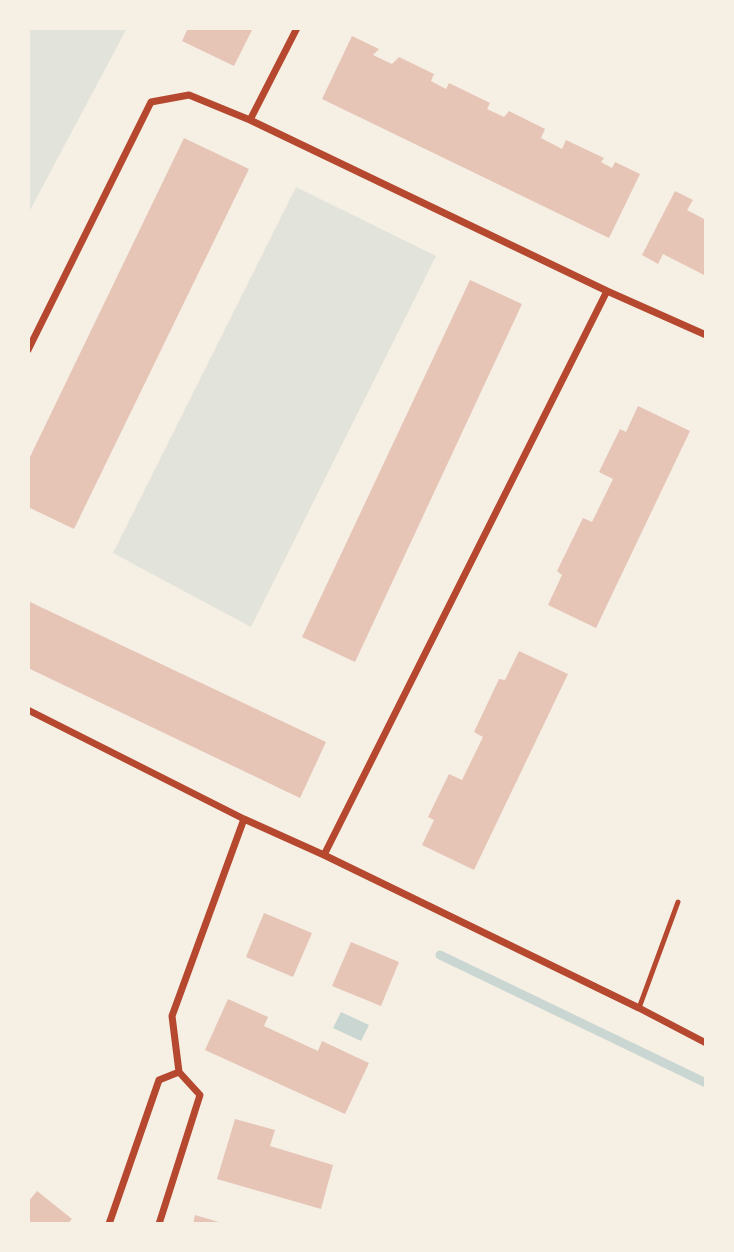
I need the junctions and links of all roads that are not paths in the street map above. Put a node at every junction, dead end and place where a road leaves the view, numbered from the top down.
1 (297, 28) edge
2 (250, 120) junction
3 (607, 291) junction
4 (706, 335) edge
5 (28, 350) edge
6 (28, 710) edge
7 (244, 820) junction
8 (324, 855) junction
9 (678, 902) dead end
10 (639, 1008) junction
11 (706, 1043) edge
12 (179, 1072) junction
13 (109, 1224) edge
14 (159, 1224) edge

1 - 2 street
2 - 3 street
2 - 5 street
3 - 4 street
3 - 8 street
6 - 7 street
7 - 8 street
7 - 12 street
8 - 10 street
9 - 10 lane
10 - 11 street
12 - 13 street
12 - 14 street

